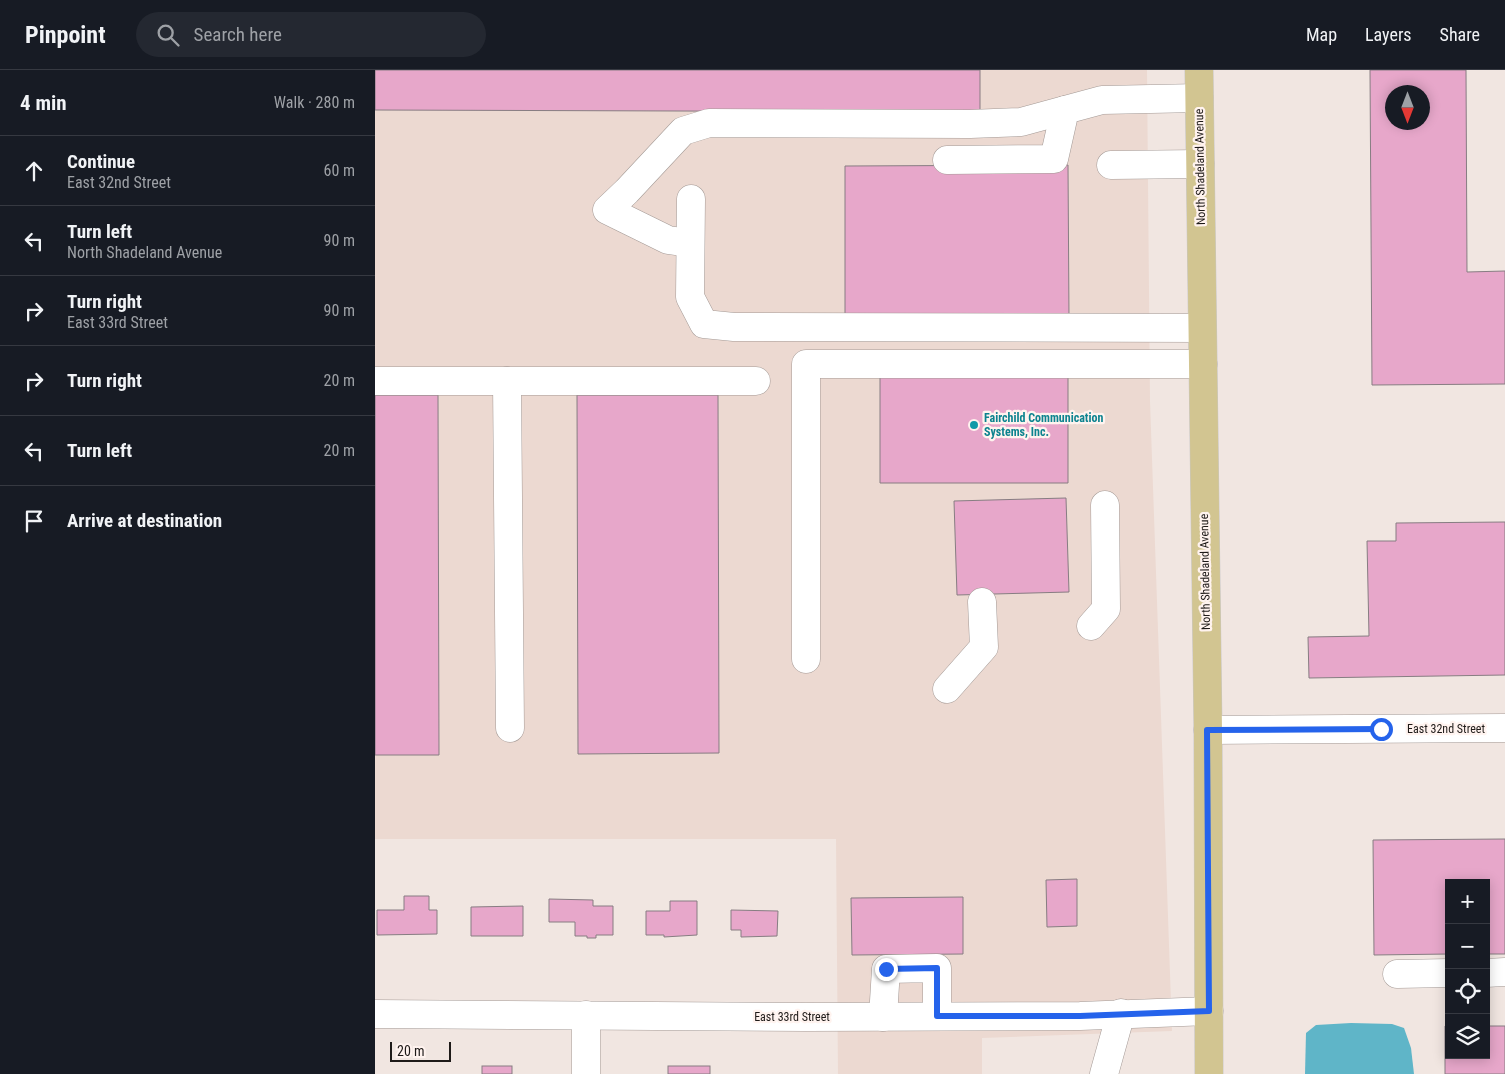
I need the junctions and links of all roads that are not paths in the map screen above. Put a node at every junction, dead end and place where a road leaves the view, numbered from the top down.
1 (1199, 70) edge
2 (1199, 98) junction
3 (1065, 110) junction
4 (947, 160) dead end
5 (1200, 164) junction
6 (1111, 165) dead end
7 (691, 199) dead end
8 (690, 243) junction
9 (1202, 328) junction
10 (1203, 364) junction
11 (756, 380) dead end
12 (375, 381) edge
13 (507, 381) junction
14 (1105, 505) dead end
15 (982, 602) dead end
16 (1091, 626) dead end
17 (805, 659) dead end
18 (947, 690) dead end
19 (510, 728) dead end
20 (1505, 728) edge
21 (1207, 730) junction
22 (1505, 972) edge
23 (1445, 973) edge
24 (1490, 973) edge
25 (1397, 974) dead end
26 (1209, 1011) junction
27 (375, 1014) edge
28 (1121, 1014) junction
29 (586, 1015) junction
30 (937, 1016) junction
31 (883, 1017) junction
32 (587, 1074) edge
33 (1105, 1074) edge
34 (1209, 1074) edge

1 - 2 main road, North Shadeland Avenue
2 - 3 street
2 - 5 main road, North Shadeland Avenue
3 - 4 street
3 - 8 street
5 - 6 street
5 - 9 main road, North Shadeland Avenue
7 - 8 street
8 - 9 street
9 - 10 main road, North Shadeland Avenue
10 - 17 street
10 - 21 main road, North Shadeland Avenue
11 - 13 street
12 - 13 street
13 - 19 street
14 - 16 street
15 - 18 street
20 - 21 street, East 32nd Street
21 - 26 main road, North Shadeland Avenue
22 - 24 street
23 - 25 street
26 - 28 street, East 33rd Street
26 - 34 main road, North Shadeland Avenue
27 - 29 street, East 33rd Street
28 - 30 street, East 33rd Street
28 - 33 street
29 - 31 street, East 33rd Street
29 - 32 street
30 - 31 street, East 33rd Street
30 - 31 street

